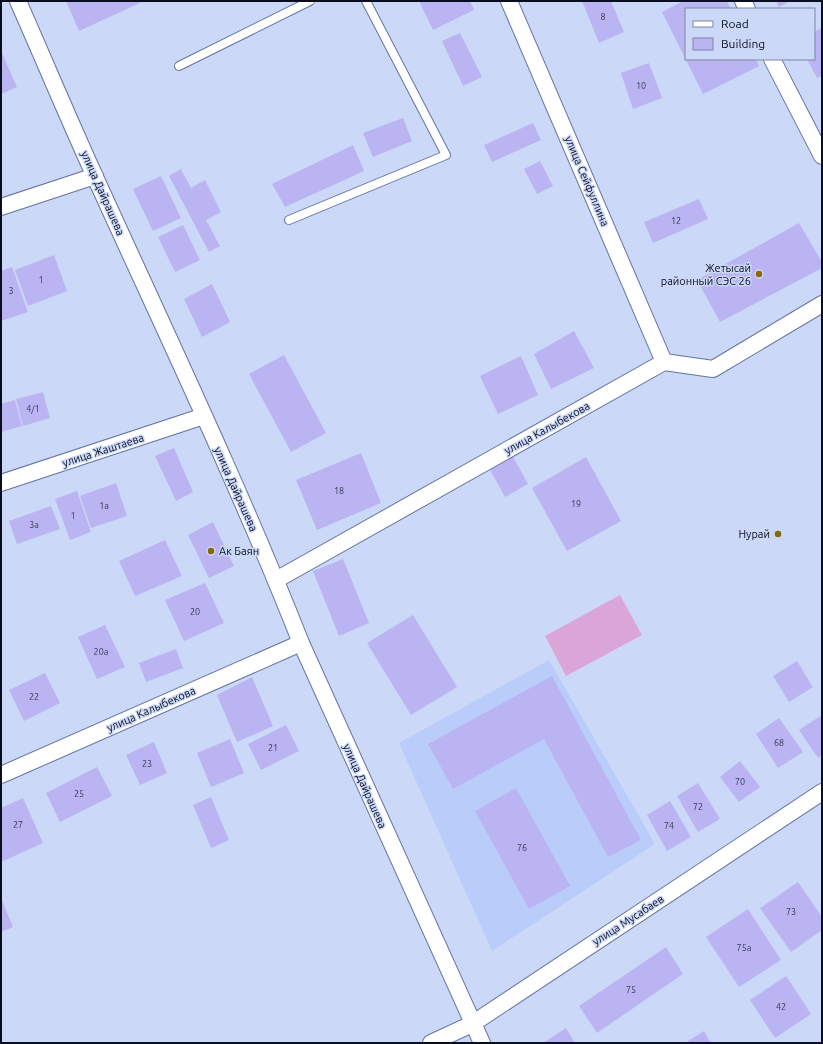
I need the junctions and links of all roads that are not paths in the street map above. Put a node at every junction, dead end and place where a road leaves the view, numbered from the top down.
1 (18, 1) edge
2 (310, 1) edge
3 (366, 1) edge
4 (509, 1) edge
5 (773, 60) edge
6 (179, 66) dead end
7 (822, 156) edge
8 (94, 176) junction
9 (1, 207) edge
10 (289, 220) dead end
11 (822, 304) edge
12 (664, 362) junction
13 (204, 416) junction
14 (1, 484) edge
15 (276, 580) junction
16 (301, 643) junction
17 (1, 775) edge
18 (822, 792) edge
19 (472, 1024) junction
20 (431, 1043) edge
21 (482, 1043) edge

1 - 8 street, улица Дайрашева
2 - 6 lane
3 - 10 lane
4 - 12 street, улица Сейфуллина
5 - 7 street
8 - 9 street
8 - 13 street, улица Дайрашева
11 - 12 street
12 - 15 street, улица Калыбекова
13 - 14 street, улица Жаштаева
13 - 15 street, улица Дайрашева
15 - 16 street, улица Дайрашева
16 - 17 street, улица Калыбекова
16 - 19 street, улица Дайрашева
18 - 19 street, улица Мусабаев
19 - 20 street, улица Мусабаев
19 - 21 street, улица Дайрашева

